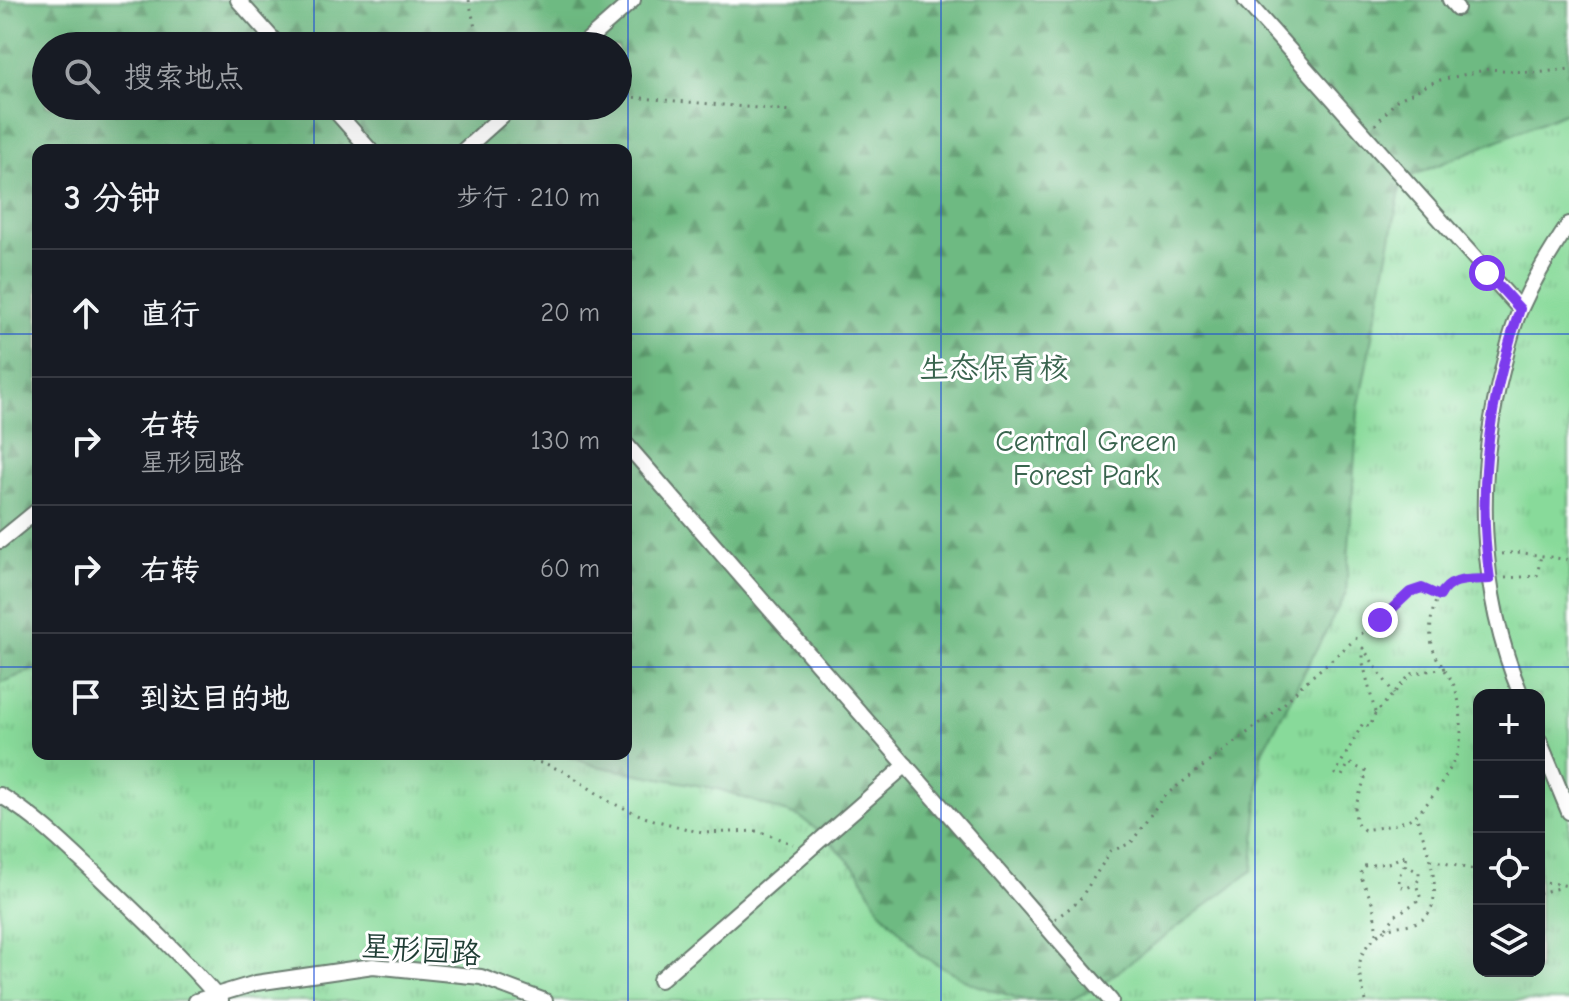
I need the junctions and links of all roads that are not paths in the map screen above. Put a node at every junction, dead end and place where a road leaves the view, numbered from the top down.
1 (238, 0) edge
2 (633, 0) edge
3 (1245, 0) edge
4 (267, 32) edge
5 (597, 32) edge
6 (343, 120) edge
7 (497, 120) edge
8 (365, 144) edge
9 (471, 144) edge
10 (1569, 224) edge
11 (1520, 309) junction
12 (632, 451) edge
13 (32, 515) edge
14 (0, 541) edge
15 (1519, 689) edge
16 (1545, 754) edge
17 (906, 765) junction
18 (0, 795) edge
19 (1569, 812) edge
20 (660, 980) dead end
21 (219, 998) edge
22 (196, 1001) edge
23 (545, 1001) edge
24 (1111, 1001) edge

1 - 4 street
2 - 5 street
3 - 11 street
6 - 8 street
7 - 9 street
10 - 11 street
11 - 15 street
12 - 17 street
13 - 14 street
16 - 19 street
17 - 20 street
17 - 24 street
18 - 21 street
21 - 22 street, 星形园路
21 - 23 street, 星形园路

